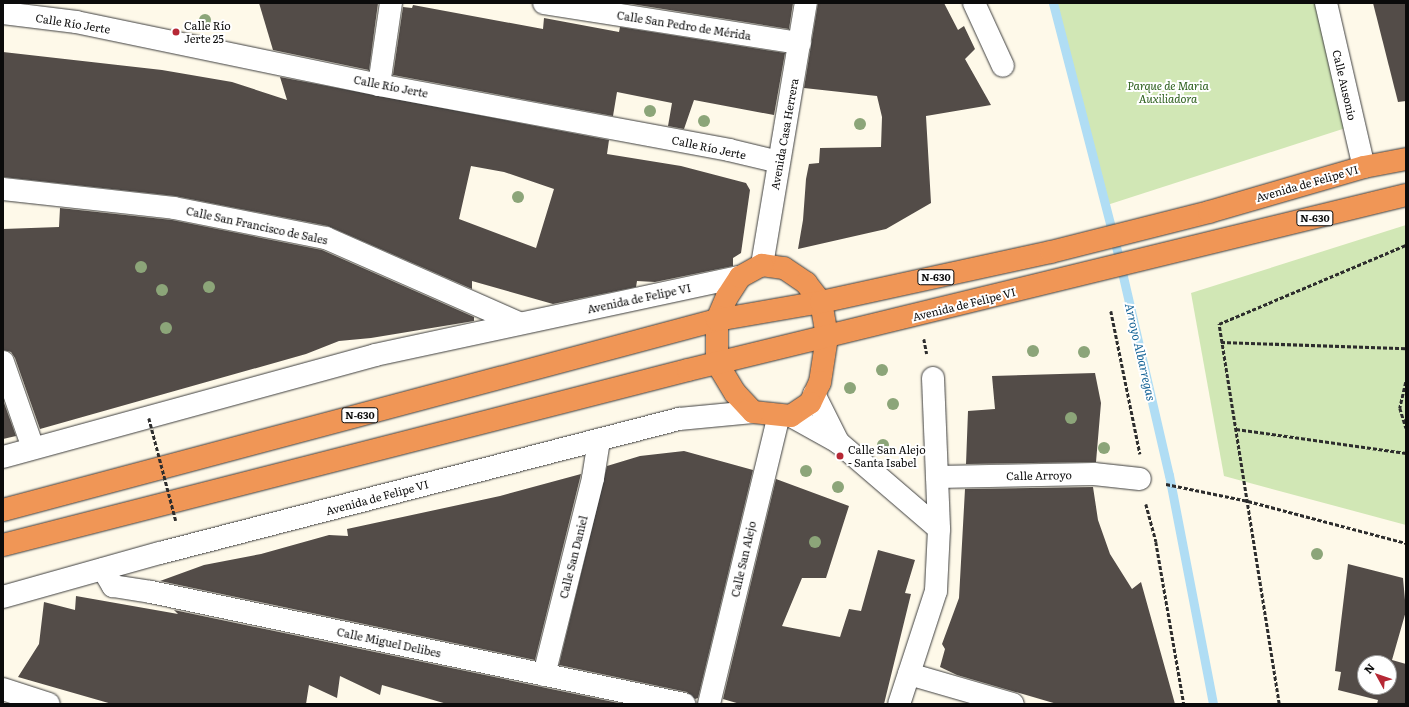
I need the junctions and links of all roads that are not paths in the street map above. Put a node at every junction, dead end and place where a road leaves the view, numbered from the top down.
1 (391, 3) edge
2 (544, 3) edge
3 (806, 3) edge
4 (974, 3) edge
5 (1326, 3) edge
6 (77, 12) edge
7 (3, 13) edge
8 (800, 43) junction
9 (1003, 66) dead end
10 (380, 84) junction
11 (1406, 159) edge
12 (779, 162) junction
13 (1364, 167) junction
14 (3, 189) edge
15 (1406, 195) edge
16 (762, 265) junction
17 (740, 277) junction
18 (821, 302) junction
19 (718, 320) junction
20 (519, 323) junction
21 (827, 337) junction
22 (3, 362) edge
23 (717, 363) junction
24 (933, 378) road end
25 (814, 394) junction
26 (753, 412) junction
27 (785, 416) junction
28 (599, 439) junction
29 (838, 442) junction
30 (33, 448) junction
31 (3, 457) edge
32 (937, 477) junction
33 (1140, 479) road end
34 (3, 510) edge
35 (939, 529) junction
36 (3, 546) edge
37 (103, 570) junction
38 (3, 597) edge
39 (909, 674) junction
40 (544, 675) junction
41 (3, 689) edge
42 (49, 704) edge
43 (684, 704) edge
44 (709, 704) edge
45 (899, 704) edge
46 (1013, 704) edge

1 - 10 street
2 - 8 street, Calle San Pedro de Mérida
3 - 8 street, Avenida Casa Herrera
4 - 9 street
5 - 13 street, Calle Ausonio
6 - 7 street, Calle Río Jerte
6 - 10 street, Calle Río Jerte
8 - 12 street, Avenida Casa Herrera
10 - 12 street, Calle Río Jerte
11 - 13 highway, Avenida de Felipe VI / N-630
12 - 16 street, Avenida Casa Herrera
13 - 18 highway, Avenida de Felipe VI / N-630
14 - 20 street, Calle San Francisco de Sales
15 - 21 highway, Avenida de Felipe VI / N-630
16 - 17 highway
16 - 18 highway
17 - 19 highway
17 - 20 street, Avenida de Felipe VI
18 - 19 highway, N-630
18 - 21 highway
19 - 23 highway
19 - 34 highway, N-630
20 - 30 street, Avenida de Felipe VI
21 - 23 highway, N-630
21 - 25 highway
22 - 30 street
23 - 26 highway
23 - 36 highway, N-630
24 - 32 street
25 - 27 highway
25 - 29 street
26 - 27 highway
26 - 28 street, Avenida de Felipe VI
27 - 29 street
27 - 44 street, Calle San Alejo
28 - 37 street, Avenida de Felipe VI
28 - 40 street, Calle San Daniel
29 - 35 street
30 - 31 street, Avenida de Felipe VI
32 - 33 street, Calle Arroyo
32 - 35 street
35 - 39 street
37 - 38 street, Avenida de Felipe VI
37 - 40 street, Calle Miguel Delibes
39 - 45 street
39 - 46 street
40 - 43 street, Calle Miguel Delibes
41 - 42 street

